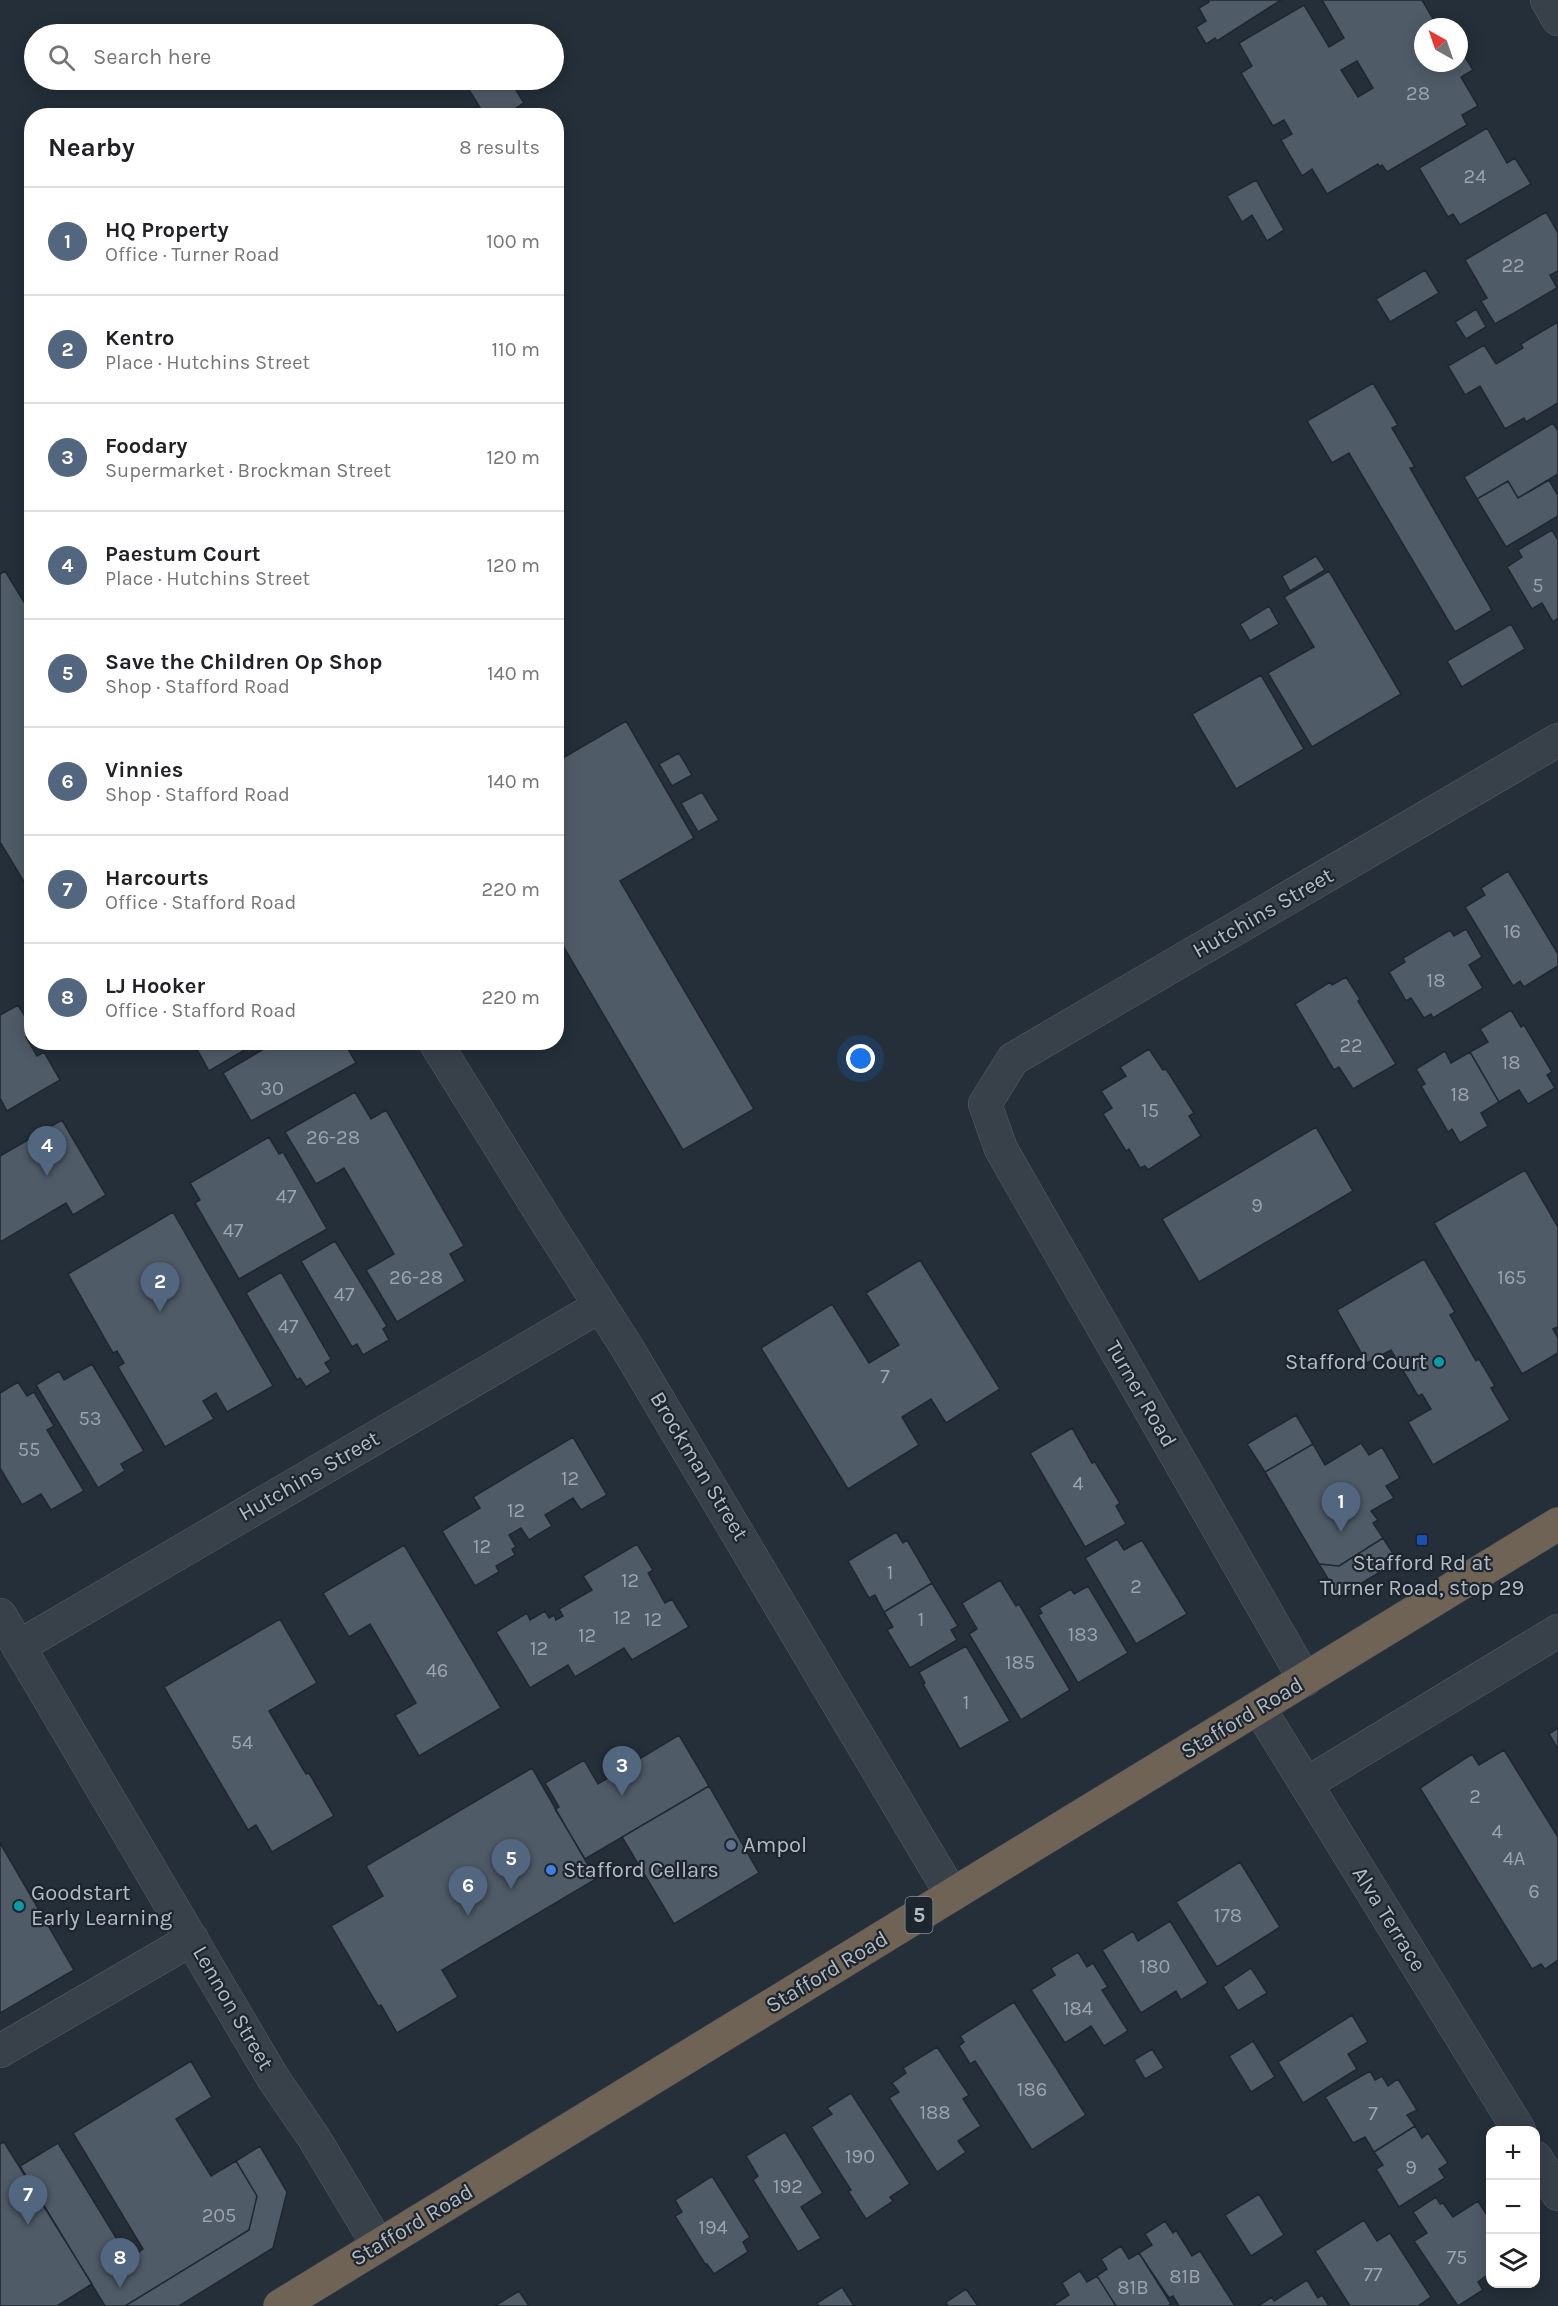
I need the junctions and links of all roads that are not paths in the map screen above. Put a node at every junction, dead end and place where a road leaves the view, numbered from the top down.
1 (1547, 0) edge
2 (1558, 19) edge
3 (1558, 740) edge
4 (440, 1050) edge
5 (986, 1104) joint
6 (600, 1306) junction
7 (1558, 1524) edge
8 (0, 1615) edge
9 (1558, 1630) edge
10 (18, 1647) junction
11 (1305, 1680) junction
12 (1259, 1708) junction
13 (1306, 1784) junction
14 (952, 1895) junction
15 (192, 1939) junction
16 (0, 2051) edge
17 (1517, 2126) edge
18 (1540, 2164) edge
19 (1558, 2194) edge
20 (378, 2245) junction
21 (280, 2306) edge

1 - 2 street
3 - 5 street, Hutchins Street
4 - 6 street, Brockman Street
5 - 11 street, Turner Road
6 - 10 street, Hutchins Street
6 - 14 street, Brockman Street
7 - 11 highway, Stafford Road / 5
8 - 10 street, Lennon Street
9 - 13 street
10 - 15 street, Lennon Street
11 - 12 highway, Stafford Road / 5
12 - 13 street, Alva Terrace
12 - 14 highway, Stafford Road / 5
13 - 17 street, Alva Terrace
14 - 20 highway, Stafford Road / 5
15 - 16 street
15 - 20 street, Lennon Street
18 - 19 street
20 - 21 highway, Stafford Road / 5

